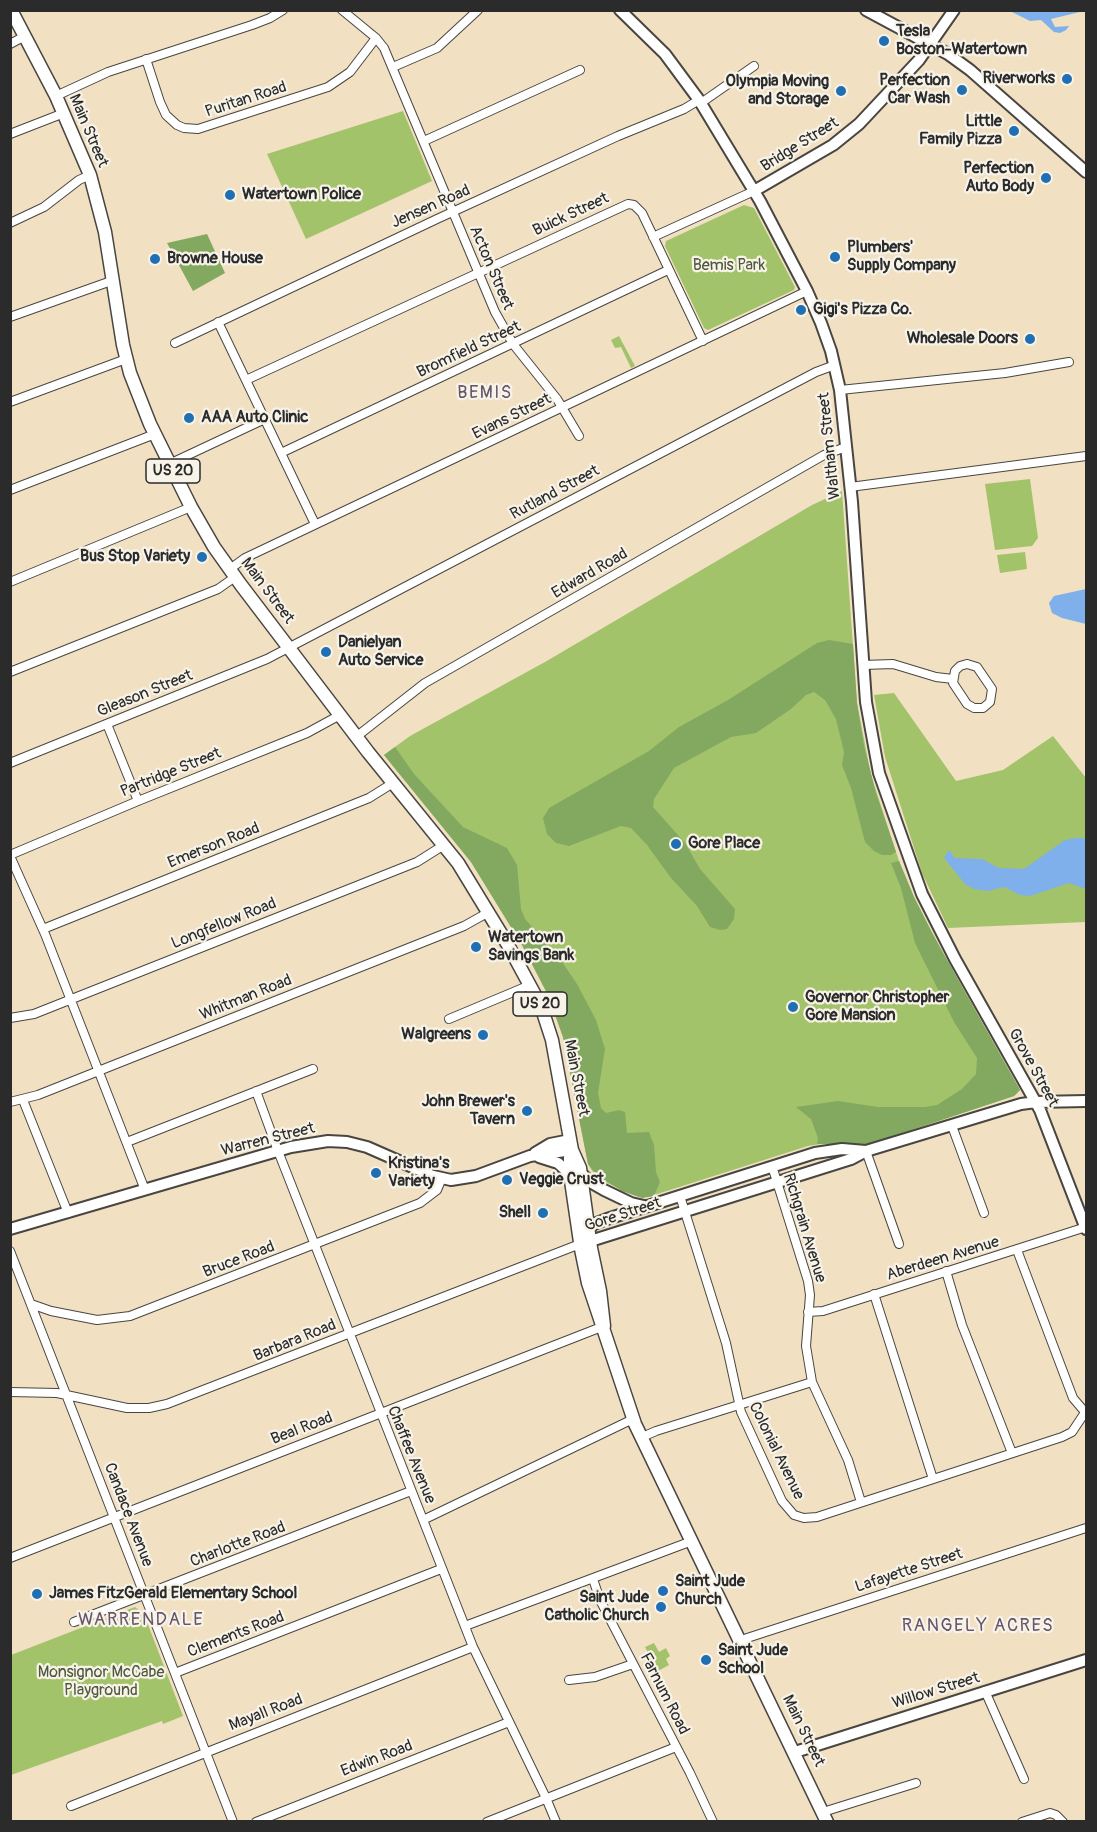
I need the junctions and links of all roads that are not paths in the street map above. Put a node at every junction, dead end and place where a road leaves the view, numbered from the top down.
1 (283, 10) edge
2 (342, 10) edge
3 (478, 10) edge
4 (620, 10) edge
5 (866, 10) edge
6 (954, 10) edge
7 (14, 11) edge
8 (25, 36) junction
9 (376, 38) junction
10 (10, 44) edge
11 (930, 44) junction
12 (146, 59) junction
13 (754, 66) dead end
14 (393, 67) junction
15 (580, 70) dead end
16 (56, 96) junction
17 (700, 102) junction
18 (64, 113) junction
19 (10, 134) edge
20 (424, 141) junction
21 (1086, 172) edge
22 (90, 175) junction
23 (754, 190) junction
24 (453, 212) junction
25 (10, 223) edge
26 (653, 237) junction
27 (668, 270) junction
28 (478, 273) junction
29 (114, 280) junction
30 (807, 291) junction
31 (10, 317) edge
32 (218, 322) junction
33 (703, 341) junction
34 (174, 343) dead end
35 (513, 344) junction
36 (126, 359) junction
37 (1069, 362) dead end
38 (835, 365) junction
39 (246, 380) junction
40 (840, 390) junction
41 (10, 402) edge
42 (563, 408) junction
43 (265, 419) junction
44 (155, 434) junction
45 (579, 436) dead end
46 (846, 447) junction
47 (281, 453) junction
48 (1086, 456) edge
49 (169, 464) junction
50 (850, 487) junction
51 (10, 489) edge
52 (191, 507) junction
53 (315, 524) junction
54 (232, 573) junction
55 (10, 582) edge
56 (288, 647) junction
57 (863, 665) junction
58 (10, 672) edge
59 (953, 679) junction
60 (340, 716) junction
61 (107, 724) junction
62 (356, 737) junction
63 (10, 763) edge
64 (393, 783) junction
65 (138, 801) junction
66 (444, 845) junction
67 (10, 856) edge
68 (489, 912) junction
69 (43, 928) junction
70 (939, 928) joint
71 (530, 985) junction
72 (71, 1000) junction
73 (10, 1018) edge
74 (449, 1019) dead end
75 (313, 1069) dead end
76 (99, 1071) junction
77 (256, 1091) junction
78 (23, 1100) junction
79 (1086, 1101) edge
80 (10, 1102) edge
81 (1036, 1102) junction
82 (952, 1126) junction
83 (127, 1142) junction
84 (571, 1145) junction
85 (278, 1151) junction
86 (866, 1151) junction
87 (530, 1156) junction
88 (772, 1167) junction
89 (575, 1174) junction
90 (442, 1178) junction
91 (777, 1182) junction
92 (145, 1190) junction
93 (680, 1196) junction
94 (648, 1206) junction
95 (685, 1211) junction
96 (68, 1213) junction
97 (984, 1213) dead end
98 (588, 1228) junction
99 (1086, 1228) edge
100 (10, 1229) edge
101 (585, 1243) junction
102 (899, 1244) dead end
103 (314, 1245) junction
104 (1017, 1250) junction
105 (10, 1251) edge
106 (946, 1271) junction
107 (874, 1294) junction
108 (31, 1304) junction
109 (808, 1312) junction
110 (604, 1326) junction
111 (349, 1334) junction
112 (812, 1382) junction
113 (10, 1392) edge
114 (66, 1395) junction
115 (738, 1404) junction
116 (1086, 1412) edge
117 (381, 1413) junction
118 (633, 1419) junction
119 (640, 1437) junction
120 (1012, 1453) junction
121 (933, 1479) junction
122 (411, 1491) junction
123 (861, 1502) junction
124 (114, 1517) junction
125 (423, 1520) junction
126 (1086, 1528) edge
127 (692, 1541) junction
128 (10, 1558) edge
129 (441, 1569) junction
130 (593, 1579) junction
131 (145, 1595) junction
132 (74, 1622) dead end
133 (465, 1626) junction
134 (741, 1640) junction
135 (473, 1647) junction
136 (1086, 1660) edge
137 (633, 1664) junction
138 (175, 1673) junction
139 (570, 1680) dead end
140 (985, 1691) junction
141 (508, 1722) junction
142 (676, 1747) junction
143 (206, 1751) junction
144 (795, 1752) junction
145 (1024, 1779) dead end
146 (916, 1783) dead end
147 (546, 1798) junction
148 (71, 1806) dead end
149 (825, 1817) edge
150 (233, 1821) edge
151 (256, 1821) edge
152 (487, 1821) edge
153 (555, 1821) edge
154 (713, 1821) edge
155 (1022, 1821) edge
156 (1062, 1821) edge

1 - 12 street
2 - 9 street, Acton Street
3 - 14 street
4 - 17 street, Waltham Street
5 - 11 street
6 - 11 street, Bridge Street
7 - 8 main road, Main Street / US 20
8 - 10 street
8 - 16 main road, Main Street / US 20
9 - 12 street, Puritan Road
9 - 14 street, Acton Street
11 - 21 street
11 - 23 street, Bridge Street
12 - 16 street
13 - 17 street, Jensen Road
14 - 20 street, Acton Street
15 - 20 street
16 - 18 main road, Main Street / US 20
17 - 23 street, Waltham Street
17 - 24 street, Jensen Road
18 - 19 street
18 - 22 main road, Main Street / US 20
20 - 24 street, Acton Street
22 - 25 street
22 - 29 main road, Main Street / US 20
23 - 26 street, Bridge Street
23 - 30 street, Waltham Street
24 - 28 street, Acton Street
24 - 32 street, Jensen Road
26 - 27 street, Buick Street
26 - 28 street, Buick Street
27 - 33 street, Buick Street
27 - 35 street, Bromfield Street
28 - 35 street, Acton Street
28 - 39 street, Buick Street
29 - 31 street
29 - 36 main road, Main Street / US 20
30 - 33 street, Evans Street
30 - 38 street, Waltham Street
32 - 34 street, Jensen Road
32 - 39 street
33 - 42 street, Evans Street
35 - 42 street, Acton Street
35 - 47 street, Bromfield Street
36 - 41 street
36 - 44 main road, Main Street / US 20
37 - 40 street
38 - 40 street, Waltham Street
38 - 56 street, Rutland Street
39 - 43 street
40 - 46 street, Waltham Street
42 - 45 street, Acton Street
42 - 53 street, Evans Street
43 - 47 street
43 - 49 street
44 - 49 main road, Main Street / US 20
44 - 51 street
46 - 50 street, Waltham Street
46 - 62 street, Edward Road
47 - 53 street
48 - 50 street
49 - 52 main road, Main Street / US 20
50 - 57 street, Waltham Street
52 - 54 main road, Main Street / US 20
52 - 55 street
53 - 54 street, Evans Street
54 - 56 main road, Main Street / US 20
54 - 58 street, Evans Street
56 - 60 main road, Main Street / US 20
56 - 61 street, Gleason Street
57 - 59 street
57 - 70 street, Waltham Street
59 - 59 street
60 - 62 main road, Main Street / US 20
60 - 65 street, Partridge Street
61 - 63 street, Gleason Street
61 - 65 street
62 - 64 main road, Main Street / US 20
64 - 66 main road, Main Street / US 20
64 - 69 street, Emerson Road
65 - 67 street, Partridge Street
66 - 68 main road, Main Street / US 20
66 - 72 street, Longfellow Road
67 - 69 street
68 - 71 main road, Main Street / US 20
68 - 76 street, Whitman Road
69 - 72 street
70 - 81 street, Grove Street
71 - 74 street
71 - 84 main road, Main Street / US 20
72 - 73 street, Longfellow Road
72 - 76 street
75 - 77 street
76 - 78 street, Whitman Road
76 - 83 street
77 - 83 street
77 - 85 street, Chaffee Avenue
78 - 80 street, Whitman Road
78 - 96 street
79 - 81 street, Gore Street
81 - 82 street, Gore Street
81 - 99 street, Grove Street
82 - 86 street, Gore Street
82 - 97 street
83 - 92 street
84 - 87 street, Warren Street
84 - 89 main road, Main Street / US 20
85 - 90 street, Warren Street
85 - 92 street, Warren Street
85 - 103 street, Chaffee Avenue
86 - 88 street, Gore Street
86 - 91 street, Gore Street
86 - 102 street
87 - 89 street
87 - 90 street, Warren Street
88 - 91 street, Richgrain Avenue
88 - 93 street, Gore Street
89 - 94 street
89 - 98 main road, Main Street / US 20
89 - 101 main road, Main Street / US 20
90 - 103 street, Bruce Road
91 - 95 street, Gore Street
91 - 109 street, Richgrain Avenue
92 - 96 street, Warren Street
93 - 94 street, Gore Street
93 - 95 street, Colonial Avenue
94 - 98 street, Gore Street
95 - 101 street, Gore Street
95 - 115 street, Colonial Avenue
96 - 100 street, Warren Street
98 - 101 main road, Main Street / US 20
99 - 104 street, Aberdeen Avenue
101 - 110 main road, Main Street / US 20
101 - 111 street, Barbara Road
103 - 108 street, Bruce Road
103 - 111 street, Chaffee Avenue
104 - 106 street, Aberdeen Avenue
104 - 116 street
105 - 108 street, Candace Avenue
106 - 107 street, Aberdeen Avenue
106 - 120 street
107 - 109 street, Aberdeen Avenue
107 - 121 street
108 - 114 street, Candace Avenue
109 - 112 street, Richgrain Avenue
110 - 117 street, Beal Road
110 - 118 main road, Main Street / US 20
111 - 114 street, Barbara Road
111 - 117 street, Chaffee Avenue
112 - 115 street
112 - 123 street, Richgrain Avenue
113 - 114 street, Barbara Road
114 - 124 street, Candace Avenue
115 - 119 street
115 - 123 street, Colonial Avenue
116 - 120 street, Colonial Avenue
117 - 122 street, Chaffee Avenue
117 - 124 street, Beal Road
118 - 119 main road, Main Street / US 20
118 - 125 street
119 - 127 main road, Main Street / US 20
120 - 121 street, Colonial Avenue
121 - 123 street, Colonial Avenue
122 - 125 street, Chaffee Avenue
122 - 131 street, Charlotte Road
124 - 128 street, Beal Road
124 - 131 street, Candace Avenue
125 - 129 street, Chaffee Avenue
126 - 134 street, Lafayette Street
127 - 130 street
127 - 134 main road, Main Street / US 20
129 - 133 street, Chaffee Avenue
129 - 138 street, Clements Road
130 - 133 street
130 - 137 street, Farnum Road
131 - 132 street, Charlotte Road
131 - 138 street, Candace Avenue
133 - 135 street, Chaffee Avenue
134 - 144 main road, Main Street / US 20
135 - 141 street, Chaffee Avenue
135 - 143 street, Mayall Road
136 - 140 street, Willow Street
137 - 139 street
137 - 142 street, Farnum Road
138 - 143 street, Candace Avenue
140 - 144 street, Willow Street
140 - 145 street
141 - 147 street, Chaffee Avenue
141 - 151 street, Edwin Road
142 - 147 street
142 - 154 street, Farnum Road
143 - 148 street, Mayall Road
143 - 150 street, Candace Avenue
144 - 149 main road, Main Street / US 20
146 - 149 street
147 - 152 street
147 - 153 street, Chaffee Avenue
155 - 156 street

